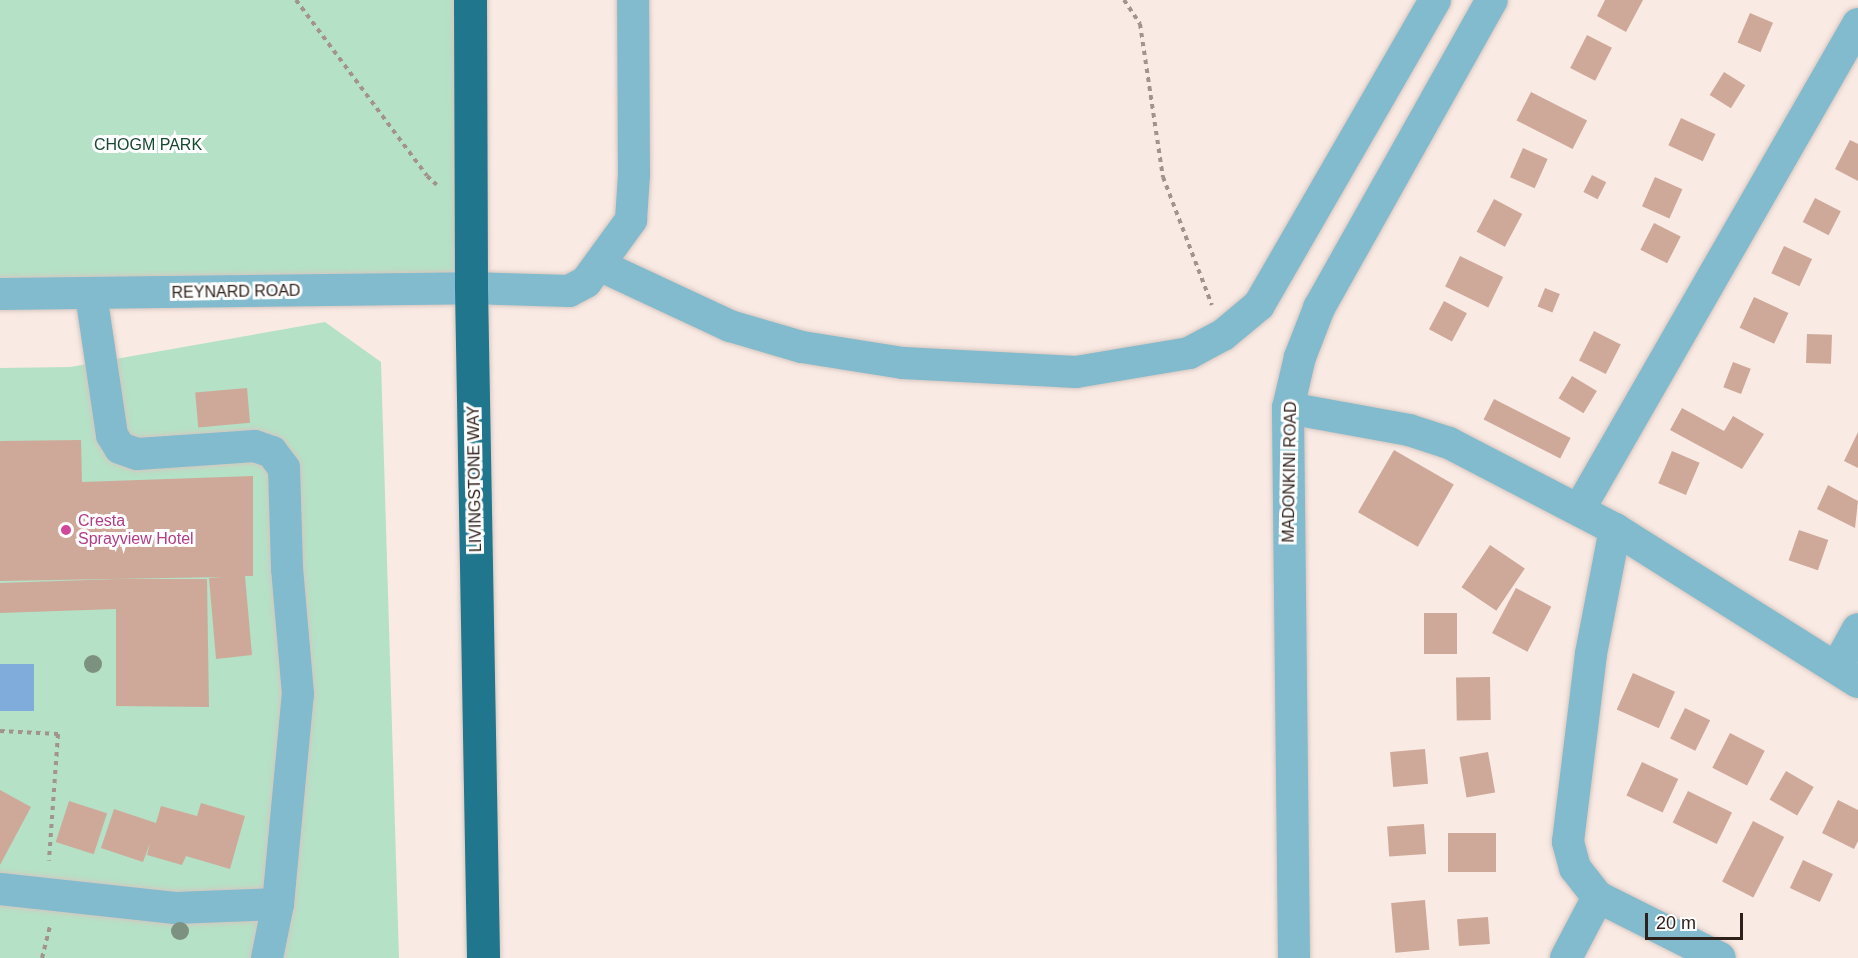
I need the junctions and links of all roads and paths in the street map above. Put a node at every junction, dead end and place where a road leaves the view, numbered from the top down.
1 (296, 0) edge
2 (470, 0) edge
3 (633, 0) edge
4 (1124, 0) edge
5 (1435, 0) edge
6 (1492, 0) edge
7 (1858, 24) edge
8 (471, 214) junction
9 (599, 265) junction
10 (471, 288) junction
11 (0, 294) edge
12 (91, 295) junction
13 (1223, 335) junction
14 (1288, 408) junction
15 (1580, 508) junction
16 (1616, 529) junction
17 (1858, 628) edge
18 (1848, 674) edge
19 (0, 730) edge
20 (0, 889) edge
21 (46, 895) junction
22 (1598, 897) junction
23 (278, 904) junction
24 (267, 958) edge
25 (483, 958) edge
26 (1294, 958) edge
27 (1566, 958) edge
28 (1720, 958) edge

1 - 8 path
2 - 8 highway, LIVINGSTONE WAY
3 - 9 street, REYNARD ROAD
4 - 13 path
5 - 13 street
6 - 14 street, MADONKINI ROAD
7 - 15 street
8 - 10 highway, LIVINGSTONE WAY
9 - 10 street, REYNARD ROAD
9 - 13 street
10 - 12 street, REYNARD ROAD
10 - 25 highway, LIVINGSTONE WAY
11 - 12 street, REYNARD ROAD
12 - 23 street
14 - 15 street
14 - 26 street, MADONKINI ROAD
15 - 16 street
16 - 18 street
16 - 22 street
17 - 18 street
19 - 21 path
20 - 21 street
21 - 23 street
22 - 27 street
22 - 28 street
23 - 24 street

